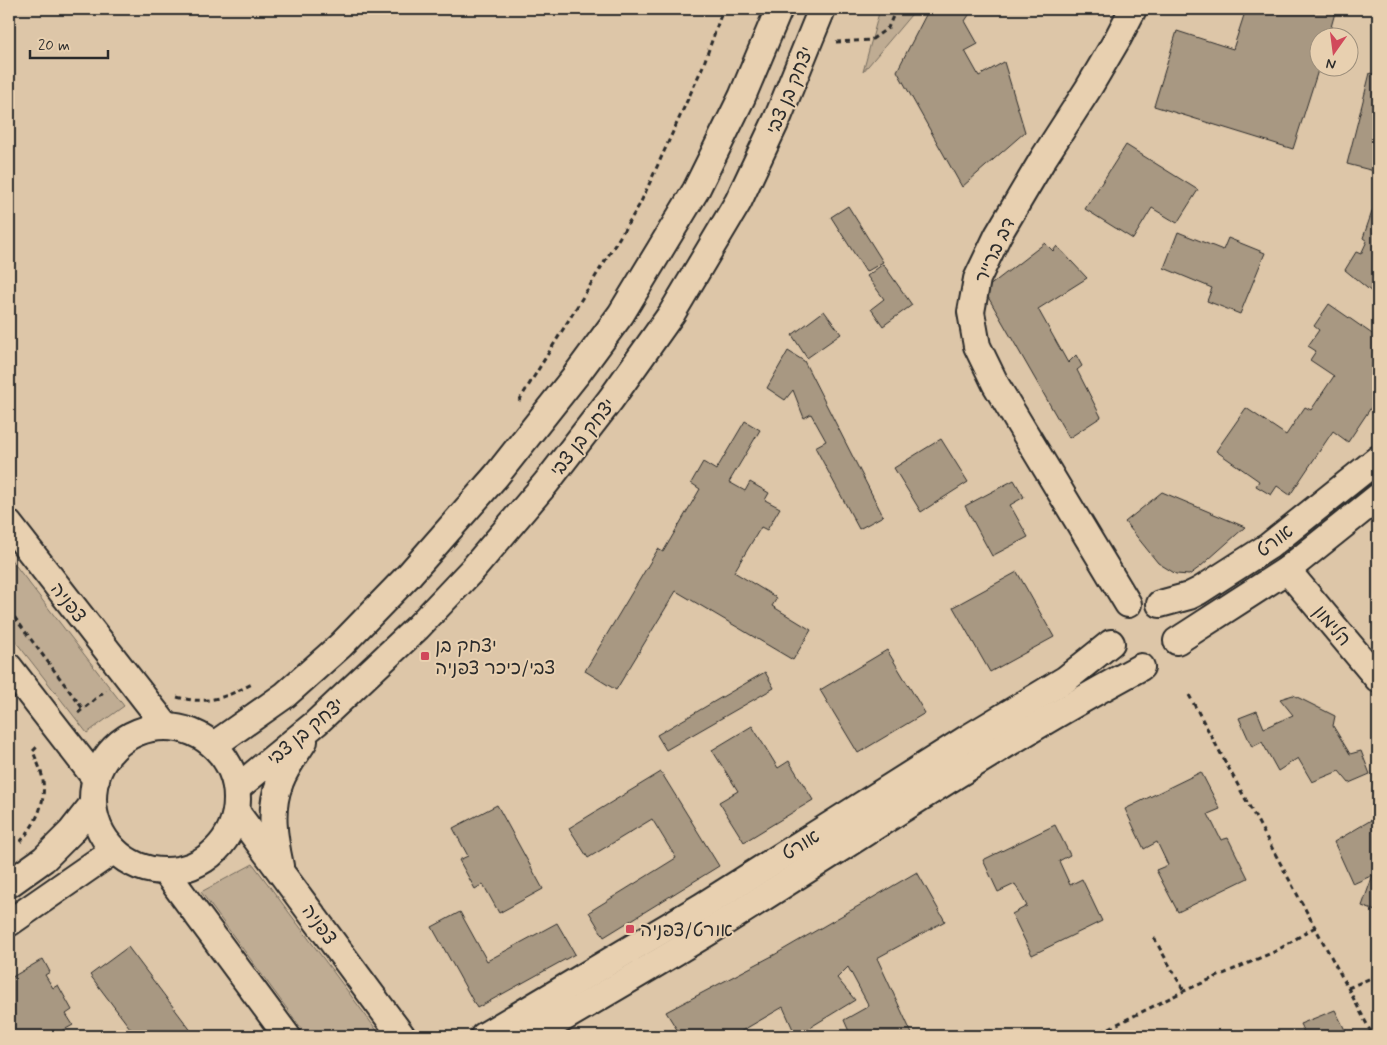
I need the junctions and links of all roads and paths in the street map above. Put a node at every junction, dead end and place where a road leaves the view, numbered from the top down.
1 (723, 9) edge
2 (779, 9) edge
3 (822, 9) edge
4 (896, 9) edge
5 (1133, 9) edge
6 (832, 42) dead end
7 (518, 404) dead end
8 (1378, 459) edge
9 (1378, 497) edge
10 (9, 524) edge
11 (1287, 570) junction
12 (1128, 604) junction
13 (1160, 604) junction
14 (9, 610) edge
15 (1177, 641) junction
16 (1111, 643) junction
17 (9, 667) edge
18 (1141, 667) junction
19 (126, 674) junction
20 (1378, 680) edge
21 (255, 682) dead end
22 (1189, 696) dead end
23 (175, 697) dead end
24 (83, 709) junction
25 (316, 723) junction
26 (166, 726) junction
27 (58, 730) junction
28 (214, 745) junction
29 (94, 791) junction
30 (237, 800) junction
31 (17, 845) dead end
32 (114, 850) junction
33 (165, 872) junction
34 (281, 872) junction
35 (9, 884) edge
36 (9, 923) edge
37 (1315, 927) junction
38 (1154, 938) dead end
39 (1378, 975) edge
40 (1348, 988) junction
41 (1184, 991) junction
42 (405, 1034) edge
43 (287, 1036) edge
44 (484, 1036) edge
45 (533, 1036) edge
46 (1093, 1036) edge
47 (1373, 1036) edge

1 - 7 path
2 - 28 street
3 - 25 street, יצחק בן צבי
4 - 6 path
5 - 12 street, דב ברייר
8 - 13 street, אורט
9 - 11 street, אורט
10 - 19 street, צפניה
11 - 15 street, אורט
11 - 20 street, הלימון
12 - 13 street
12 - 16 street
13 - 15 street
14 - 24 path
15 - 18 street
16 - 18 street
16 - 44 street, אורט
17 - 27 street
18 - 45 street, אורט
19 - 24 path
19 - 26 street, צפניה
21 - 23 path
22 - 37 path
24 - 27 path
25 - 30 street, יצחק בן צבי
25 - 34 street
26 - 28 street
26 - 29 street
27 - 29 street
27 - 31 path
28 - 30 street
29 - 32 street
29 - 35 street
30 - 33 street
30 - 34 street, צפניה
32 - 33 street
32 - 36 street
33 - 43 street
34 - 42 street, צפניה
37 - 40 path
37 - 41 path
38 - 41 path
39 - 40 path
40 - 47 path
41 - 46 path

